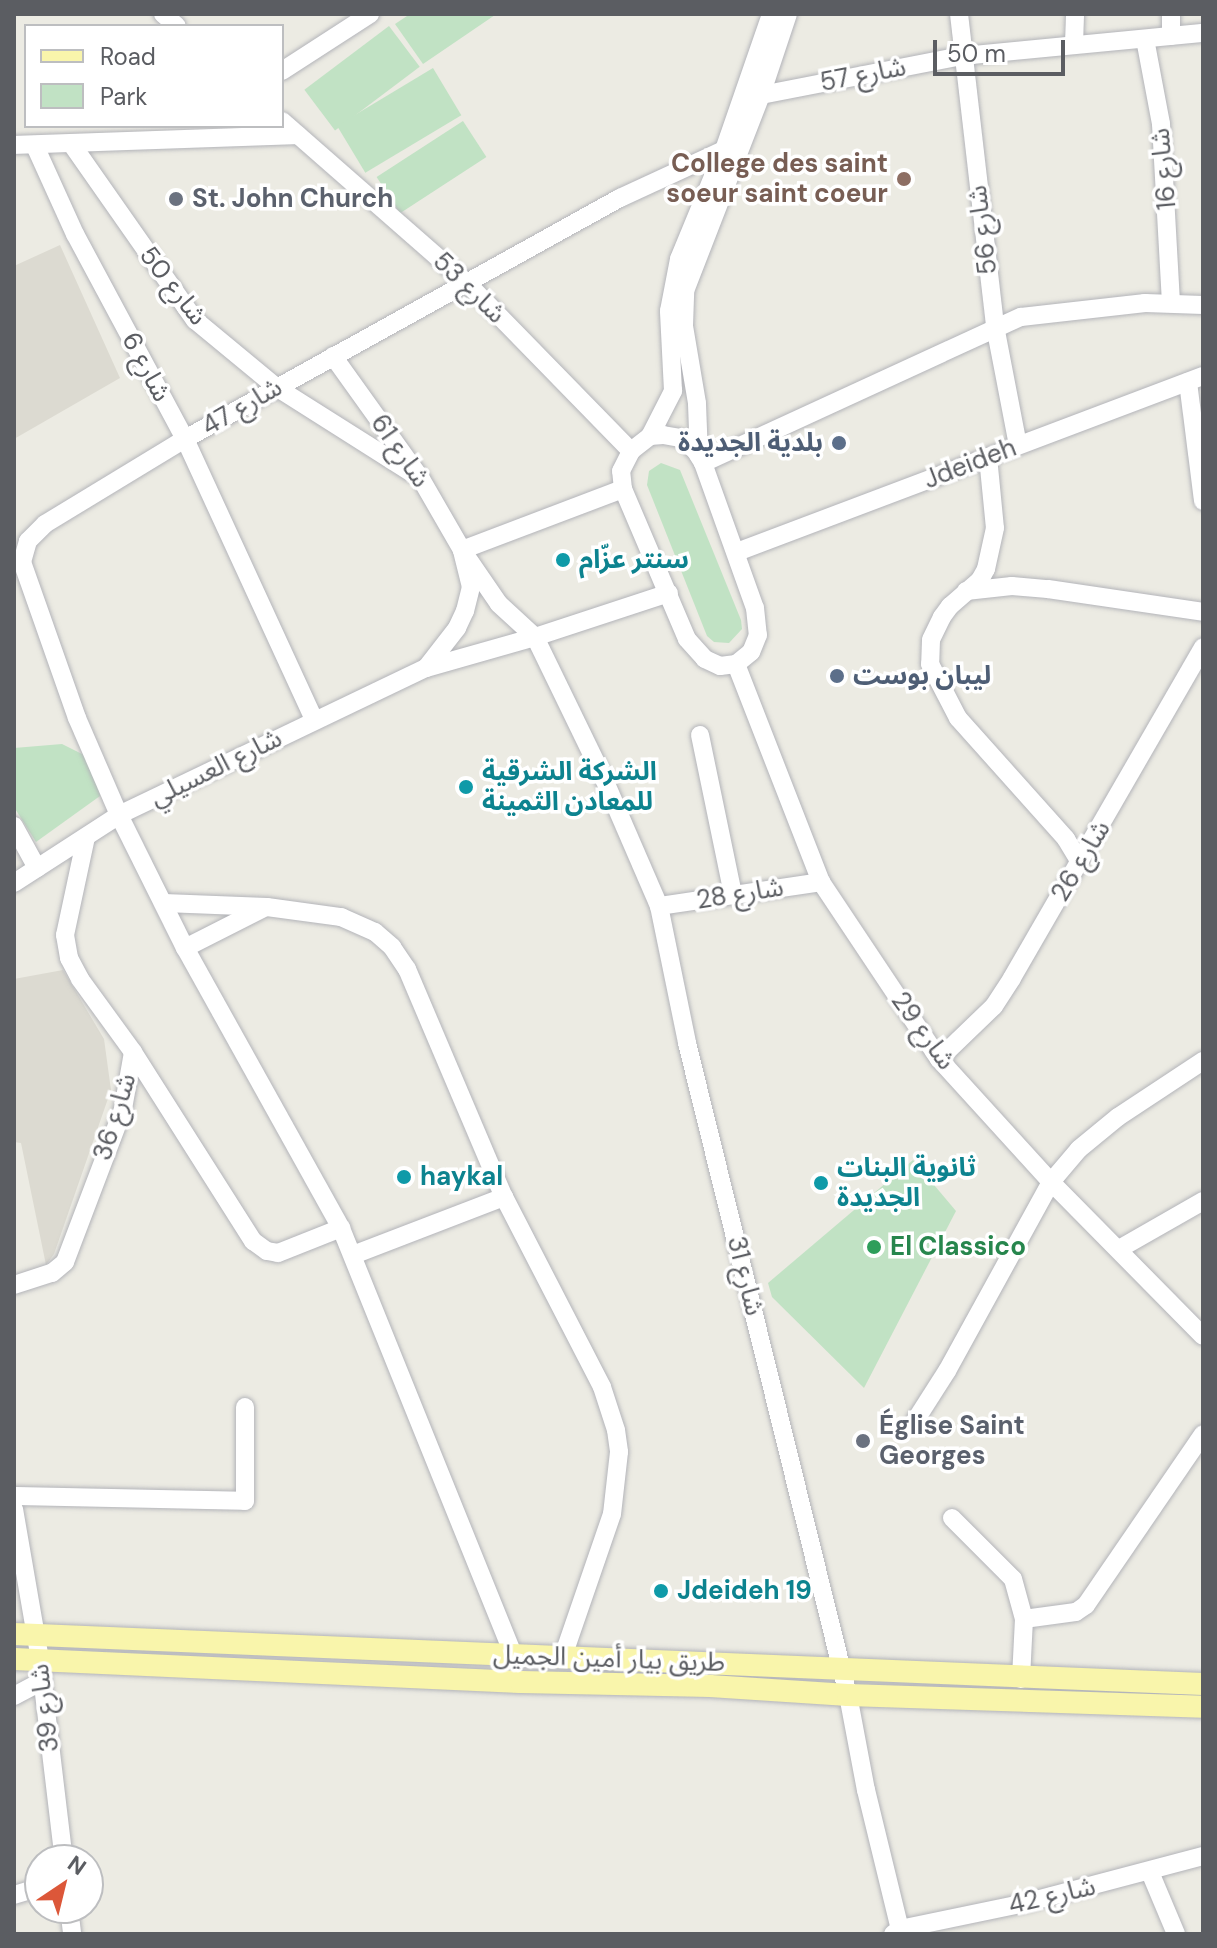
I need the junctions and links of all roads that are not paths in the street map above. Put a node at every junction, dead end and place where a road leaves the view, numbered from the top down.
1 (370, 14) edge
2 (771, 14) edge
3 (788, 14) edge
4 (959, 14) edge
5 (1075, 14) edge
6 (1171, 14) edge
7 (1203, 33) edge
8 (1171, 36) junction
9 (1145, 39) junction
10 (1074, 44) junction
11 (962, 56) junction
12 (284, 70) edge
13 (761, 95) junction
14 (284, 123) edge
15 (298, 135) junction
16 (14, 145) edge
17 (35, 146) junction
18 (73, 146) junction
19 (724, 150) junction
20 (467, 283) junction
21 (1171, 302) junction
22 (1203, 305) edge
23 (995, 326) junction
24 (333, 356) junction
25 (1196, 379) edge
26 (276, 387) junction
27 (650, 436) junction
28 (185, 439) junction
29 (1018, 445) junction
30 (631, 451) junction
31 (988, 457) junction
32 (701, 459) junction
33 (421, 479) junction
34 (623, 489) junction
35 (1203, 501) edge
36 (462, 550) junction
37 (737, 552) junction
38 (966, 591) junction
39 (669, 593) junction
40 (1203, 614) edge
41 (1203, 635) edge
42 (535, 637) junction
43 (1203, 647) edge
44 (736, 664) junction
45 (426, 668) junction
46 (314, 720) junction
47 (700, 735) dead end
48 (119, 815) junction
49 (14, 826) edge
50 (86, 837) junction
51 (1080, 862) junction
52 (37, 868) junction
53 (821, 882) junction
54 (14, 883) edge
55 (733, 894) junction
56 (164, 903) junction
57 (659, 906) junction
58 (267, 907) junction
59 (185, 948) junction
60 (133, 1052) junction
61 (939, 1059) junction
62 (1203, 1061) edge
63 (1051, 1182) junction
64 (504, 1197) junction
65 (1203, 1201) edge
66 (341, 1228) junction
67 (1119, 1249) junction
68 (353, 1255) junction
69 (14, 1285) edge
70 (1203, 1336) edge
71 (245, 1407) dead end
72 (915, 1421) dead end
73 (1203, 1434) edge
74 (14, 1496) edge
75 (14, 1509) edge
76 (952, 1518) dead end
77 (1024, 1619) junction
78 (25, 1634) edge
79 (513, 1654) junction
80 (563, 1656) junction
81 (14, 1659) edge
82 (840, 1668) junction
83 (41, 1671) junction
84 (1021, 1679) junction
85 (1203, 1684) edge
86 (848, 1695) junction
87 (14, 1696) edge
88 (1203, 1707) edge
89 (62, 1844) edge
90 (1203, 1856) edge
91 (1150, 1872) junction
92 (898, 1932) edge
93 (1176, 1934) edge

1 - 12 street
2 - 19 street
3 - 13 street
4 - 11 street, شارع 56
5 - 10 street
6 - 8 street
7 - 8 street, شارع 57
8 - 9 street, شارع 57
9 - 10 street, شارع 57
9 - 21 street, شارع 16
10 - 11 street, شارع 57
11 - 13 street, شارع 57
11 - 23 street, شارع 56
13 - 32 street
14 - 15 street, شارع 53
15 - 18 street
15 - 20 street, شارع 53
16 - 17 street
17 - 18 street
17 - 28 street, شارع 6
18 - 26 street, شارع 50
19 - 20 street, شارع 47
19 - 27 street
20 - 24 street, شارع 47
20 - 30 street, شارع 53
21 - 22 street
21 - 23 street
23 - 29 street, شارع 56
23 - 32 street
24 - 26 street, شارع 47
24 - 33 street, شارع 61
25 - 29 street, Jdeideh
25 - 35 street
26 - 28 street, شارع 47
26 - 33 street, شارع 50
27 - 30 street
27 - 32 street
28 - 46 street, شارع 6
28 - 48 street, شارع 47
29 - 31 street, Jdeideh
30 - 34 street
31 - 37 street, Jdeideh
31 - 38 street
32 - 37 street
33 - 36 street, شارع 61
34 - 36 street
34 - 39 street
36 - 42 street
36 - 45 street, شارع العسيلي
37 - 44 street
38 - 40 street
38 - 51 street
39 - 42 street, شارع العسيلي
39 - 44 street
40 - 41 street
42 - 45 street, شارع العسيلي
42 - 57 street, شارع 31
43 - 51 street, شارع 26
44 - 53 street, شارع 29
45 - 46 street, شارع العسيلي
46 - 48 street, شارع العسيلي
47 - 55 street
48 - 50 street, شارع العسيلي
48 - 56 street, شارع 47
49 - 52 street
50 - 52 street, شارع العسيلي
50 - 60 street, شارع 36
51 - 61 street, شارع 26
52 - 54 street, شارع العسيلي
53 - 55 street, شارع 28
53 - 61 street, شارع 29
55 - 57 street, شارع 28
56 - 58 street
56 - 59 street, شارع 47
57 - 82 street, شارع 31
58 - 59 street
58 - 64 street
59 - 66 street, شارع 47
60 - 66 street
60 - 69 street, شارع 36
61 - 63 street, شارع 29
62 - 63 street
63 - 67 street, شارع 29
63 - 72 street
64 - 68 street
64 - 80 street
65 - 67 street
66 - 68 street, شارع 47
67 - 70 street, شارع 29
68 - 79 street, شارع 47
71 - 74 street
73 - 77 street
75 - 78 street, شارع 39
76 - 77 street
77 - 84 street
78 - 79 main road, طريق بيار أمين الجميل
78 - 83 street, شارع 39
79 - 80 main road, طريق بيار أمين الجميل
80 - 82 main road, طريق بيار أمين الجميل
81 - 83 main road, طريق بيار أمين الجميل
82 - 84 main road, طريق بيار أمين الجميل
82 - 86 street, شارع 31
83 - 86 main road, طريق بيار أمين الجميل
83 - 87 street
83 - 89 street, شارع 39
84 - 85 main road, طريق بيار أمين الجميل
86 - 88 main road, طريق بيار أمين الجميل
86 - 92 street, شارع 31
90 - 91 street, شارع 42
91 - 92 street, شارع 42
91 - 93 street

